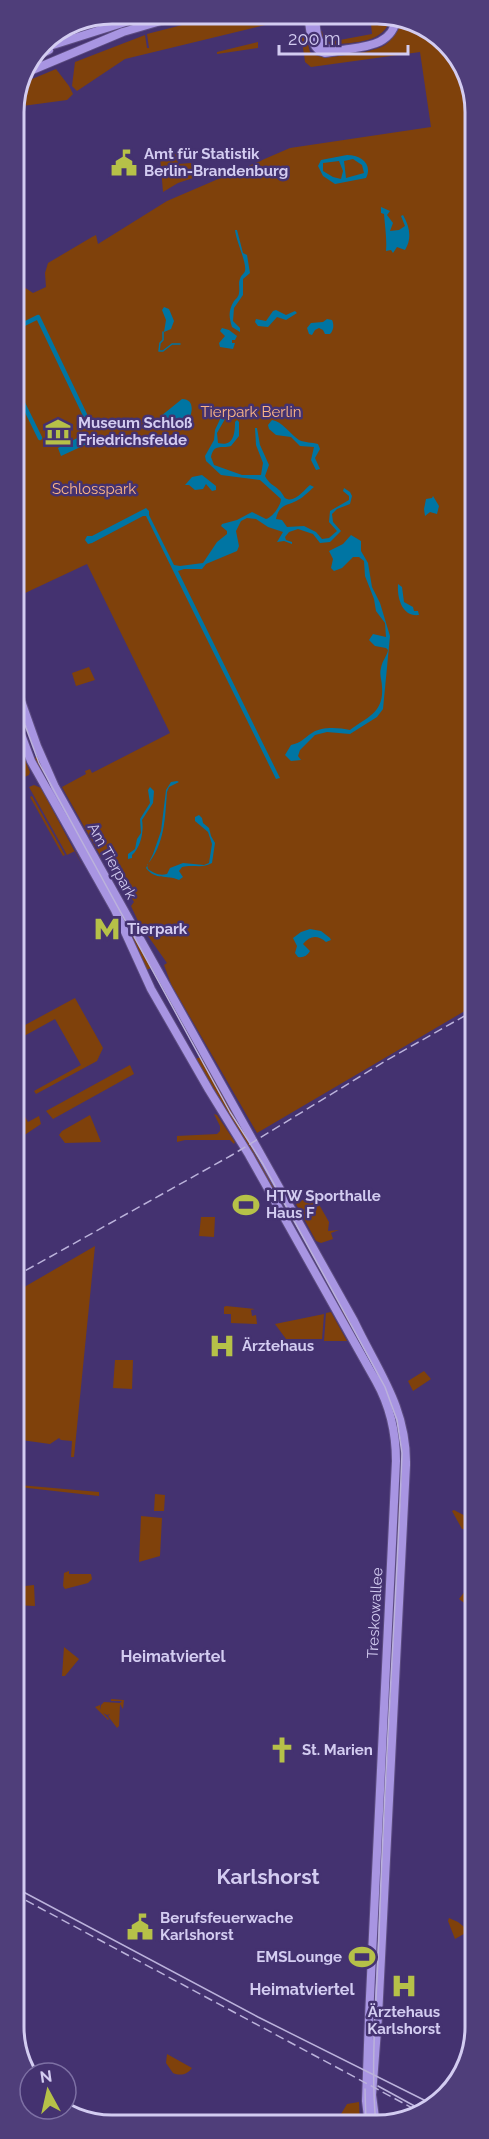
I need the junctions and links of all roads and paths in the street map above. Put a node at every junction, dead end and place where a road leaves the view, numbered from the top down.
1 (120, 24) edge
2 (151, 24) edge
3 (310, 24) edge
4 (316, 24) edge
5 (394, 26) edge
6 (64, 42) junction
7 (57, 44) edge
8 (52, 48) edge
9 (336, 51) junction
10 (69, 53) junction
11 (40, 62) edge
12 (36, 68) edge
13 (24, 709) edge
14 (24, 744) edge
15 (241, 1142) joint
16 (253, 1142) joint
17 (368, 2115) edge
18 (375, 2115) edge

1 - 6 main road
2 - 10 main road
3 - 9 main road
4 - 9 main road
5 - 9 main road
6 - 7 main road
6 - 8 main road
10 - 11 main road
10 - 12 main road
13 - 16 main road, Am Tierpark
14 - 15 main road, Am Tierpark
15 - 17 main road, Treskowallee
16 - 18 main road, Treskowallee

